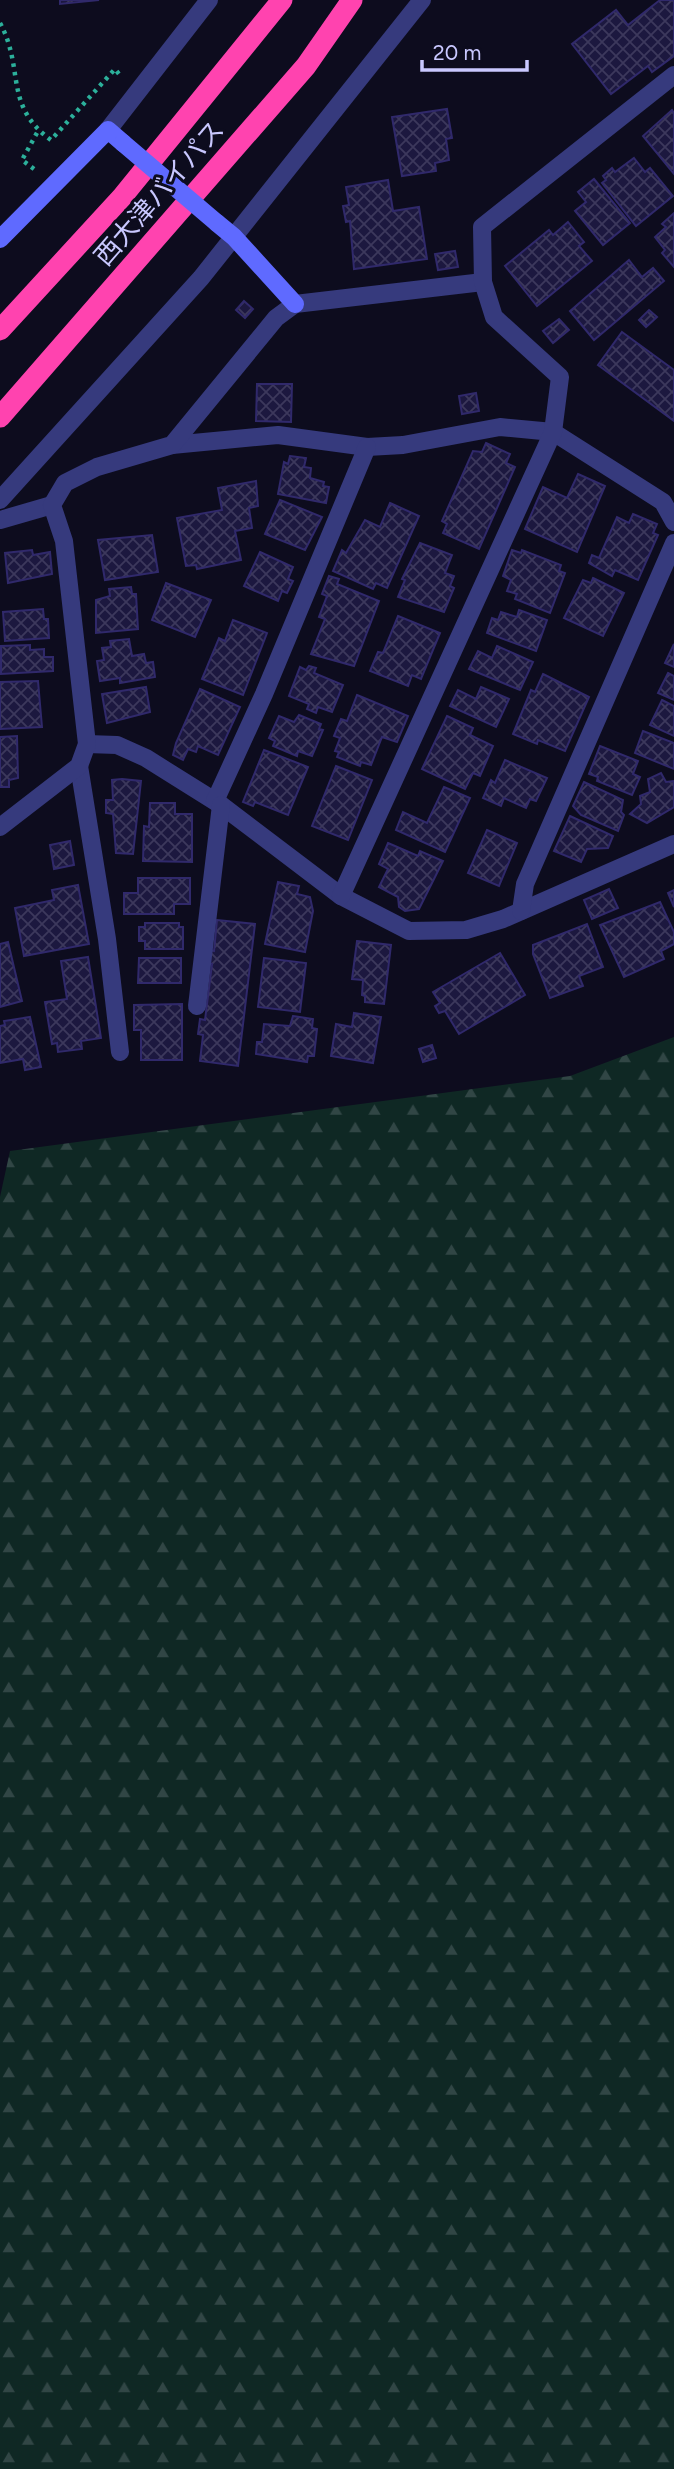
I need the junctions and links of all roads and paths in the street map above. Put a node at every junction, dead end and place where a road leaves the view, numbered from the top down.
1 (209, 0) edge
2 (282, 0) edge
3 (352, 0) edge
4 (422, 0) edge
5 (0, 23) edge
6 (674, 75) edge
7 (124, 78) dead end
8 (108, 130) junction
9 (38, 131) junction
10 (41, 174) dead end
11 (234, 237) junction
12 (0, 239) edge
13 (483, 282) junction
14 (295, 304) junction
15 (0, 330) edge
16 (0, 417) edge
17 (553, 432) junction
18 (172, 445) junction
19 (367, 447) junction
20 (669, 495) edge
21 (0, 500) edge
22 (52, 505) junction
23 (0, 520) edge
24 (674, 522) edge
25 (674, 542) edge
26 (87, 744) junction
27 (79, 765) junction
28 (218, 803) junction
29 (0, 827) edge
30 (674, 844) edge
31 (341, 896) junction
32 (521, 911) junction
33 (197, 1006) dead end
34 (120, 1052) dead end

1 - 8 street
2 - 15 highway, 西大津バイパス
3 - 16 highway, 西大津バイパス
4 - 11 street
5 - 9 path
6 - 13 street
7 - 9 path
8 - 11 street, bridge
8 - 12 street
9 - 10 path
11 - 14 street
11 - 21 street
13 - 14 street
13 - 17 street
14 - 18 street
17 - 19 street
17 - 20 street
17 - 31 street
18 - 19 street
18 - 22 street
19 - 28 street
20 - 24 street
22 - 23 street
22 - 26 street
25 - 32 street
26 - 27 street
26 - 28 street
27 - 29 street
27 - 34 street
28 - 31 street
28 - 33 street
30 - 32 street
31 - 32 street

